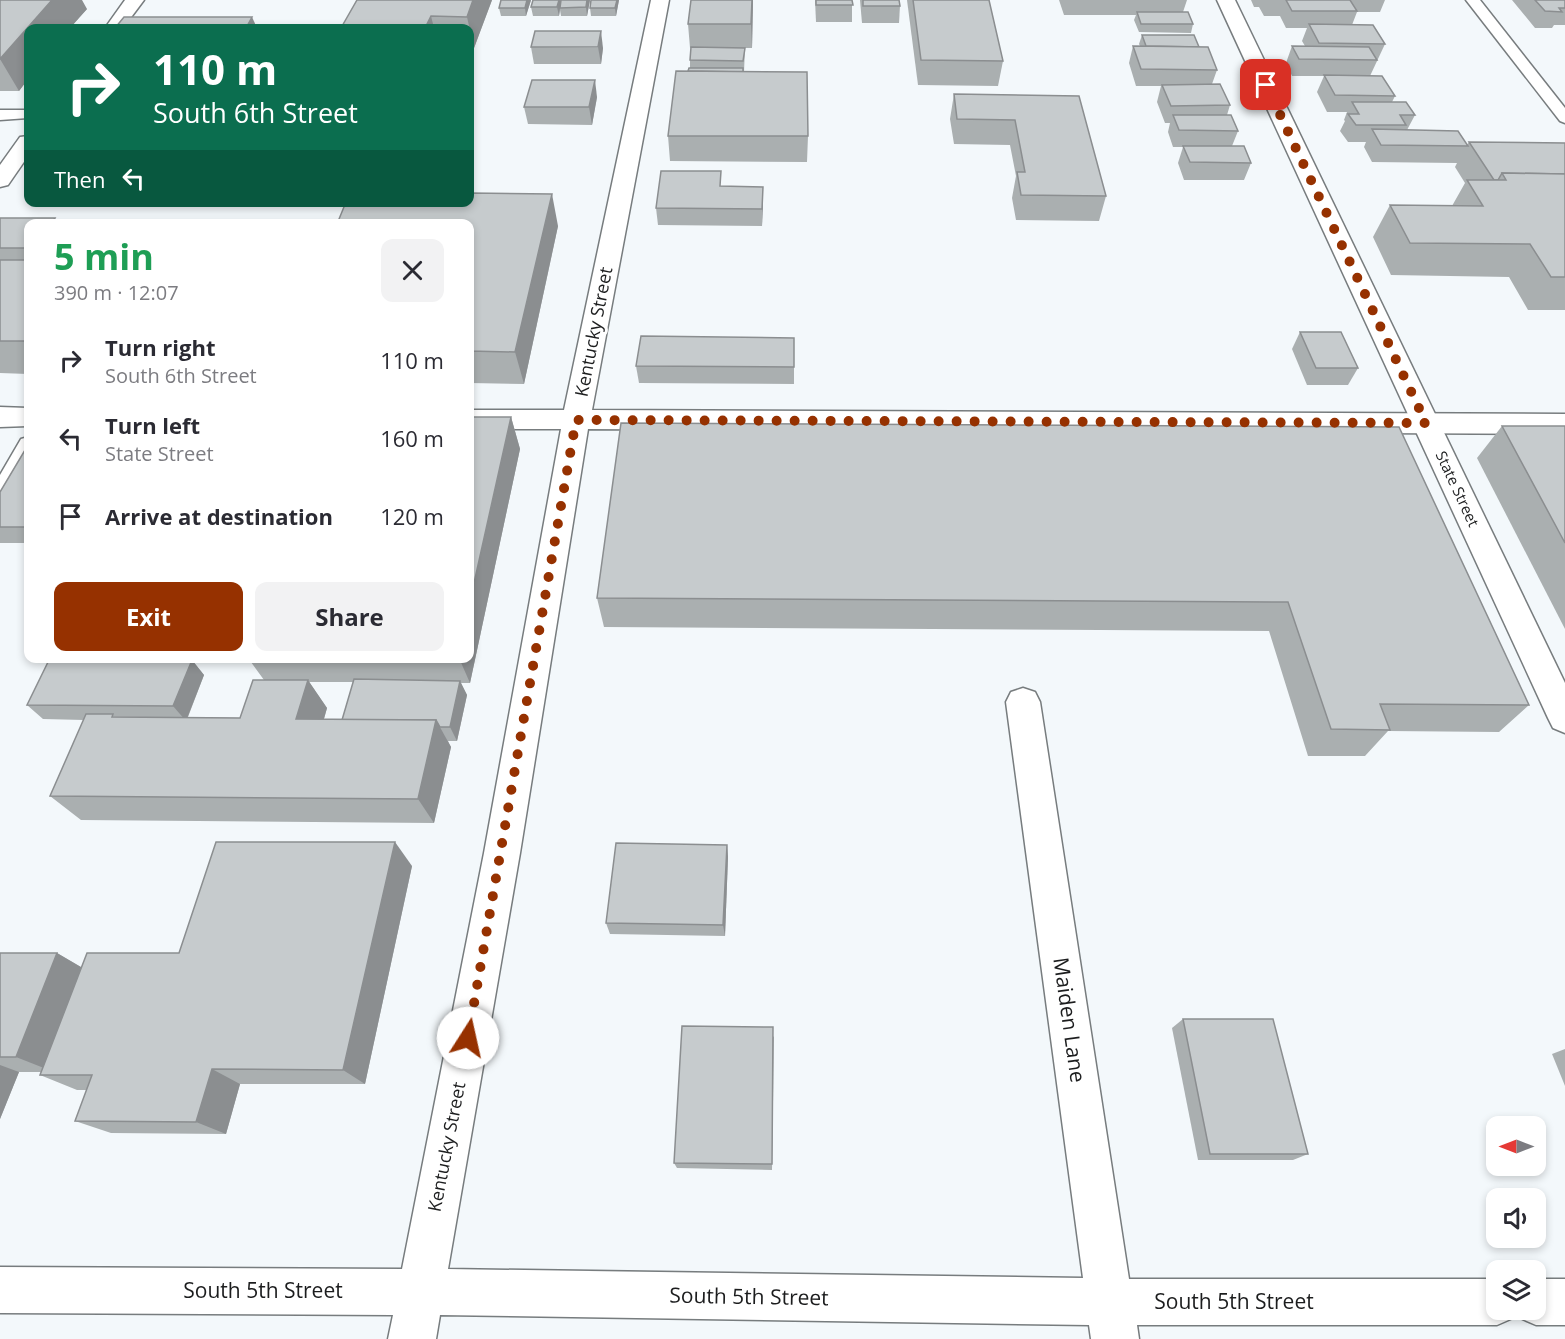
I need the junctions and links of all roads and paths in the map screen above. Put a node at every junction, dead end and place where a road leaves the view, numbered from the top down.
1 (135, 0) edge
2 (660, 0) edge
3 (1226, 0) edge
4 (1473, 0) edge
5 (117, 24) edge
6 (24, 114) edge
7 (0, 115) edge
8 (1565, 118) edge
9 (24, 147) edge
10 (0, 180) edge
11 (0, 417) edge
12 (24, 417) edge
13 (474, 419) edge
14 (576, 420) junction
15 (1426, 423) junction
16 (1565, 424) edge
17 (24, 451) edge
18 (0, 493) edge
19 (1023, 702) dead end
20 (1565, 718) edge
21 (0, 1290) edge
22 (420, 1292) junction
23 (1546, 1302) edge
24 (1565, 1302) edge
25 (1486, 1303) edge
26 (1112, 1321) edge
27 (412, 1339) edge

1 - 5 street
2 - 14 street, Kentucky Street
3 - 15 street, State Street
4 - 8 lane
6 - 7 lane
9 - 10 street
11 - 12 street
13 - 14 street
14 - 15 street
14 - 22 street, Kentucky Street
15 - 16 street
15 - 20 street, State Street
17 - 18 lane
19 - 26 street, Maiden Lane
21 - 22 street, South 5th Street
22 - 26 street, South 5th Street
22 - 27 street, Kentucky Street
23 - 24 street
25 - 26 street, South 5th Street

